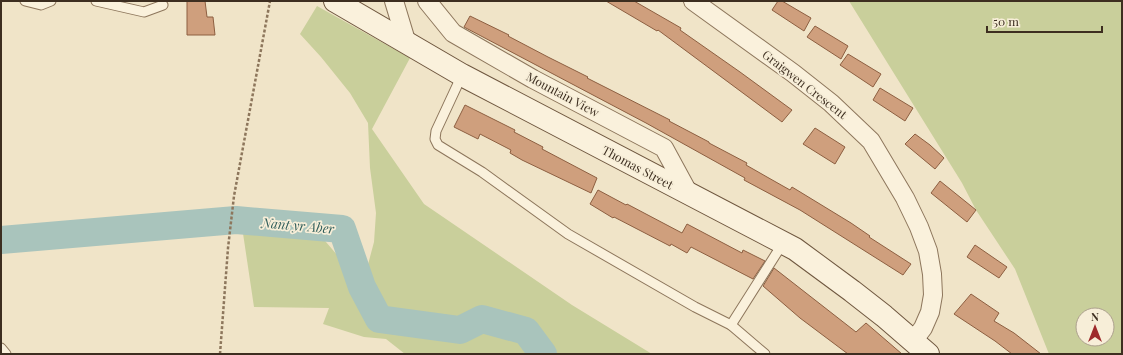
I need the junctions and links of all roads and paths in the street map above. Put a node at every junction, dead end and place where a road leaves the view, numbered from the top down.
1 (25, 1) edge
2 (51, 1) edge
3 (96, 1) edge
4 (270, 1) edge
5 (334, 1) edge
6 (394, 1) edge
7 (427, 1) edge
8 (693, 1) edge
9 (163, 5) dead end
10 (407, 44) junction
11 (462, 75) junction
12 (689, 194) junction
13 (783, 243) junction
14 (731, 325) junction
15 (1, 348) edge
16 (920, 348) edge
17 (6, 354) edge
18 (220, 354) edge
19 (766, 354) edge

1 - 2 lane
3 - 9 lane
4 - 18 path
5 - 10 main road, Thomas Street
6 - 10 street
7 - 12 street, Mountain View
8 - 16 street, Graigwen Crescent
10 - 11 main road, Thomas Street
11 - 12 main road, Thomas Street
11 - 14 lane
12 - 13 main road, Thomas Street
13 - 14 lane
13 - 16 main road, Thomas Street
14 - 19 lane
15 - 17 lane

